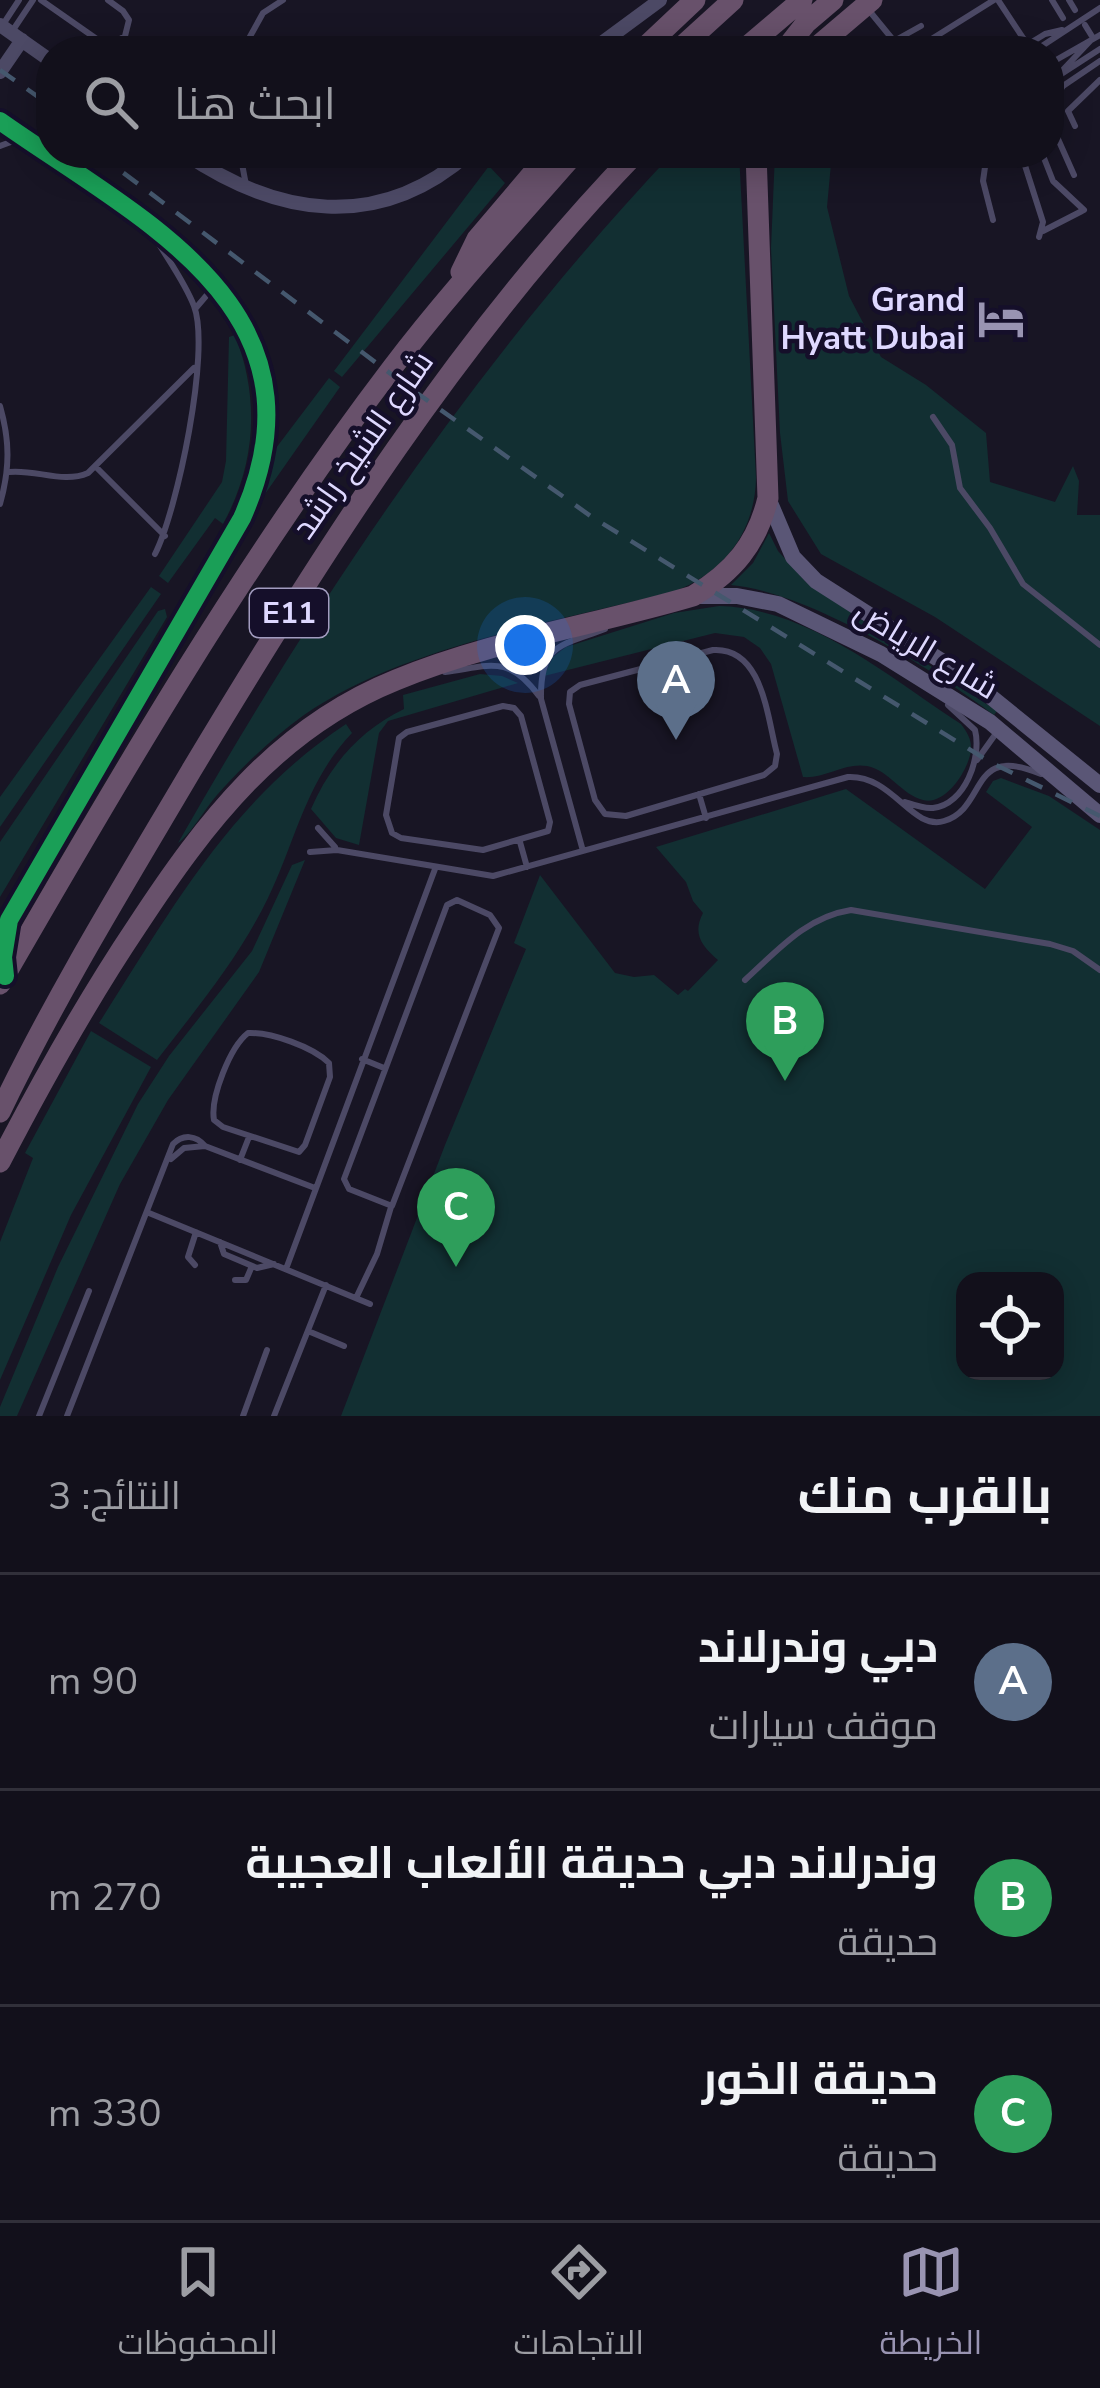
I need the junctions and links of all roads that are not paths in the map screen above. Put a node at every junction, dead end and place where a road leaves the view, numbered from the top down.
1 (19, 0) edge
2 (37, 0) edge
3 (108, 0) edge
4 (283, 0) edge
5 (659, 0) edge
6 (695, 0) edge
7 (734, 0) edge
8 (802, 0) edge
9 (833, 0) edge
10 (996, 0) edge
11 (1052, 0) edge
12 (1069, 0) edge
13 (868, 3) edge
14 (1100, 8) edge
15 (1076, 10) dead end
16 (1064, 18) dead end
17 (1085, 25) dead end
18 (922, 26) dead end
19 (9, 31) edge
20 (1069, 31) junction
21 (91, 36) edge
22 (125, 36) edge
23 (250, 36) edge
24 (612, 36) edge
25 (657, 36) edge
26 (693, 36) edge
27 (760, 36) edge
28 (796, 36) edge
29 (830, 36) edge
30 (891, 36) edge
31 (903, 36) edge
32 (937, 36) edge
33 (1019, 36) edge
34 (1046, 36) edge
35 (1060, 36) edge
36 (1096, 36) edge
37 (1081, 46) junction
38 (1100, 49) edge
39 (36, 50) edge
40 (1064, 56) edge
41 (1100, 61) edge
42 (1064, 69) edge
43 (1064, 71) edge
44 (0, 72) edge
45 (1075, 76) junction
46 (1100, 80) edge
47 (1064, 89) edge
48 (1087, 90) junction
49 (0, 121) edge
50 (1075, 126) dead end
51 (24, 138) junction
52 (0, 146) edge
53 (36, 146) edge
54 (1064, 152) edge
55 (67, 168) edge
56 (209, 168) edge
57 (242, 168) edge
58 (450, 168) edge
59 (537, 168) edge
60 (562, 168) edge
61 (624, 168) edge
62 (758, 168) edge
63 (984, 168) edge
64 (1025, 168) edge
65 (1049, 168) edge
66 (1074, 175) dead end
67 (246, 190) junction
68 (993, 220) dead end
69 (148, 224) junction
70 (459, 284) junction
71 (218, 285) junction
72 (195, 309) junction
73 (197, 366) junction
74 (0, 406) edge
75 (933, 417) dead end
76 (95, 466) junction
77 (9, 472) junction
78 (768, 498) junction
79 (0, 504) edge
80 (164, 536) junction
81 (155, 554) dead end
82 (693, 596) junction
83 (628, 615) junction
84 (1100, 645) edge
85 (416, 672) junction
86 (929, 683) junction
87 (541, 699) junction
88 (1000, 730) junction
89 (1065, 756) junction
90 (975, 764) junction
91 (1064, 783) junction
92 (1100, 784) edge
93 (699, 794) junction
94 (905, 802) junction
95 (1100, 815) edge
96 (706, 818) junction
97 (318, 828) dead end
98 (520, 842) junction
99 (337, 850) junction
100 (583, 851) junction
101 (310, 853) dead end
102 (527, 867) junction
103 (435, 868) junction
104 (1100, 970) edge
105 (2, 980) edge
106 (746, 980) dead end
107 (362, 1059) junction
108 (384, 1068) junction
109 (0, 1112) edge
110 (249, 1137) junction
111 (240, 1160) junction
112 (0, 1162) edge
113 (315, 1188) junction
114 (392, 1206) junction
115 (149, 1213) junction
116 (196, 1232) junction
117 (220, 1242) junction
118 (274, 1264) junction
119 (195, 1265) dead end
120 (252, 1266) junction
121 (286, 1269) junction
122 (236, 1280) dead end
123 (326, 1286) junction
124 (89, 1291) dead end
125 (356, 1298) junction
126 (370, 1304) dead end
127 (308, 1331) junction
128 (344, 1346) dead end
129 (267, 1350) dead end
130 (39, 1416) edge
131 (67, 1416) edge
132 (243, 1416) edge
133 (274, 1416) edge

1 - 19 lane
2 - 19 lane
2 - 21 lane
3 - 22 lane
4 - 23 lane
5 - 24 street
6 - 25 highway
7 - 26 highway
8 - 27 highway
9 - 28 highway
10 - 32 lane
10 - 33 lane
11 - 16 lane
12 - 15 lane
13 - 29 highway
13 - 30 lane
14 - 20 lane
17 - 36 lane
18 - 31 lane
19 - 39 street
19 - 44 street
20 - 34 lane
20 - 35 lane
20 - 37 lane
36 - 37 lane
36 - 42 lane
37 - 40 lane
38 - 43 lane
41 - 45 lane
45 - 47 lane
45 - 48 lane
46 - 48 lane
48 - 50 lane
49 - 51 street
51 - 52 lane
51 - 53 street
54 - 66 lane
55 - 69 street
56 - 67 street
57 - 67 lane
58 - 67 street
59 - 70 highway
60 - 70 highway, شارع الشيخ راشد / E11
61 - 109 highway, شارع الشيخ راشد / E11
62 - 78 highway
63 - 68 lane
64 - 65 lane
69 - 71 street
69 - 72 lane
70 - 105 highway, شارع الشيخ راشد / E11
71 - 72 lane
71 - 105 street
72 - 73 lane
73 - 76 lane
73 - 80 lane
74 - 77 lane
75 - 84 lane
76 - 77 lane
76 - 80 lane
77 - 79 lane
78 - 82 highway
78 - 89 main road, شارع الرياض
80 - 81 lane
82 - 83 highway
82 - 86 main road, شارع الرياض
83 - 85 highway
83 - 87 lane
85 - 87 lane
85 - 112 highway
86 - 88 main road, شارع الرياض
86 - 90 lane
87 - 100 lane
88 - 89 main road
88 - 90 lane
88 - 91 main road, شارع الرياض
89 - 92 main road, شارع الرياض
90 - 94 lane
91 - 94 lane
91 - 95 main road, شارع الرياض
93 - 93 lane
93 - 96 lane
94 - 96 lane
96 - 100 lane
97 - 99 lane
98 - 98 lane
98 - 102 lane
99 - 101 lane
99 - 103 lane
100 - 102 lane
102 - 103 lane
103 - 107 lane
104 - 106 lane
107 - 108 lane
107 - 113 lane
108 - 114 lane
108 - 114 lane
110 - 110 lane
110 - 111 lane
111 - 113 lane
111 - 115 lane
113 - 121 lane
114 - 125 lane
115 - 116 lane
115 - 131 lane
116 - 117 lane
116 - 119 lane
117 - 118 lane
117 - 120 lane
118 - 120 lane
118 - 121 lane
120 - 122 lane
121 - 123 lane
123 - 125 lane
123 - 127 lane
124 - 130 lane
125 - 126 lane
127 - 128 lane
127 - 133 lane
129 - 132 lane

